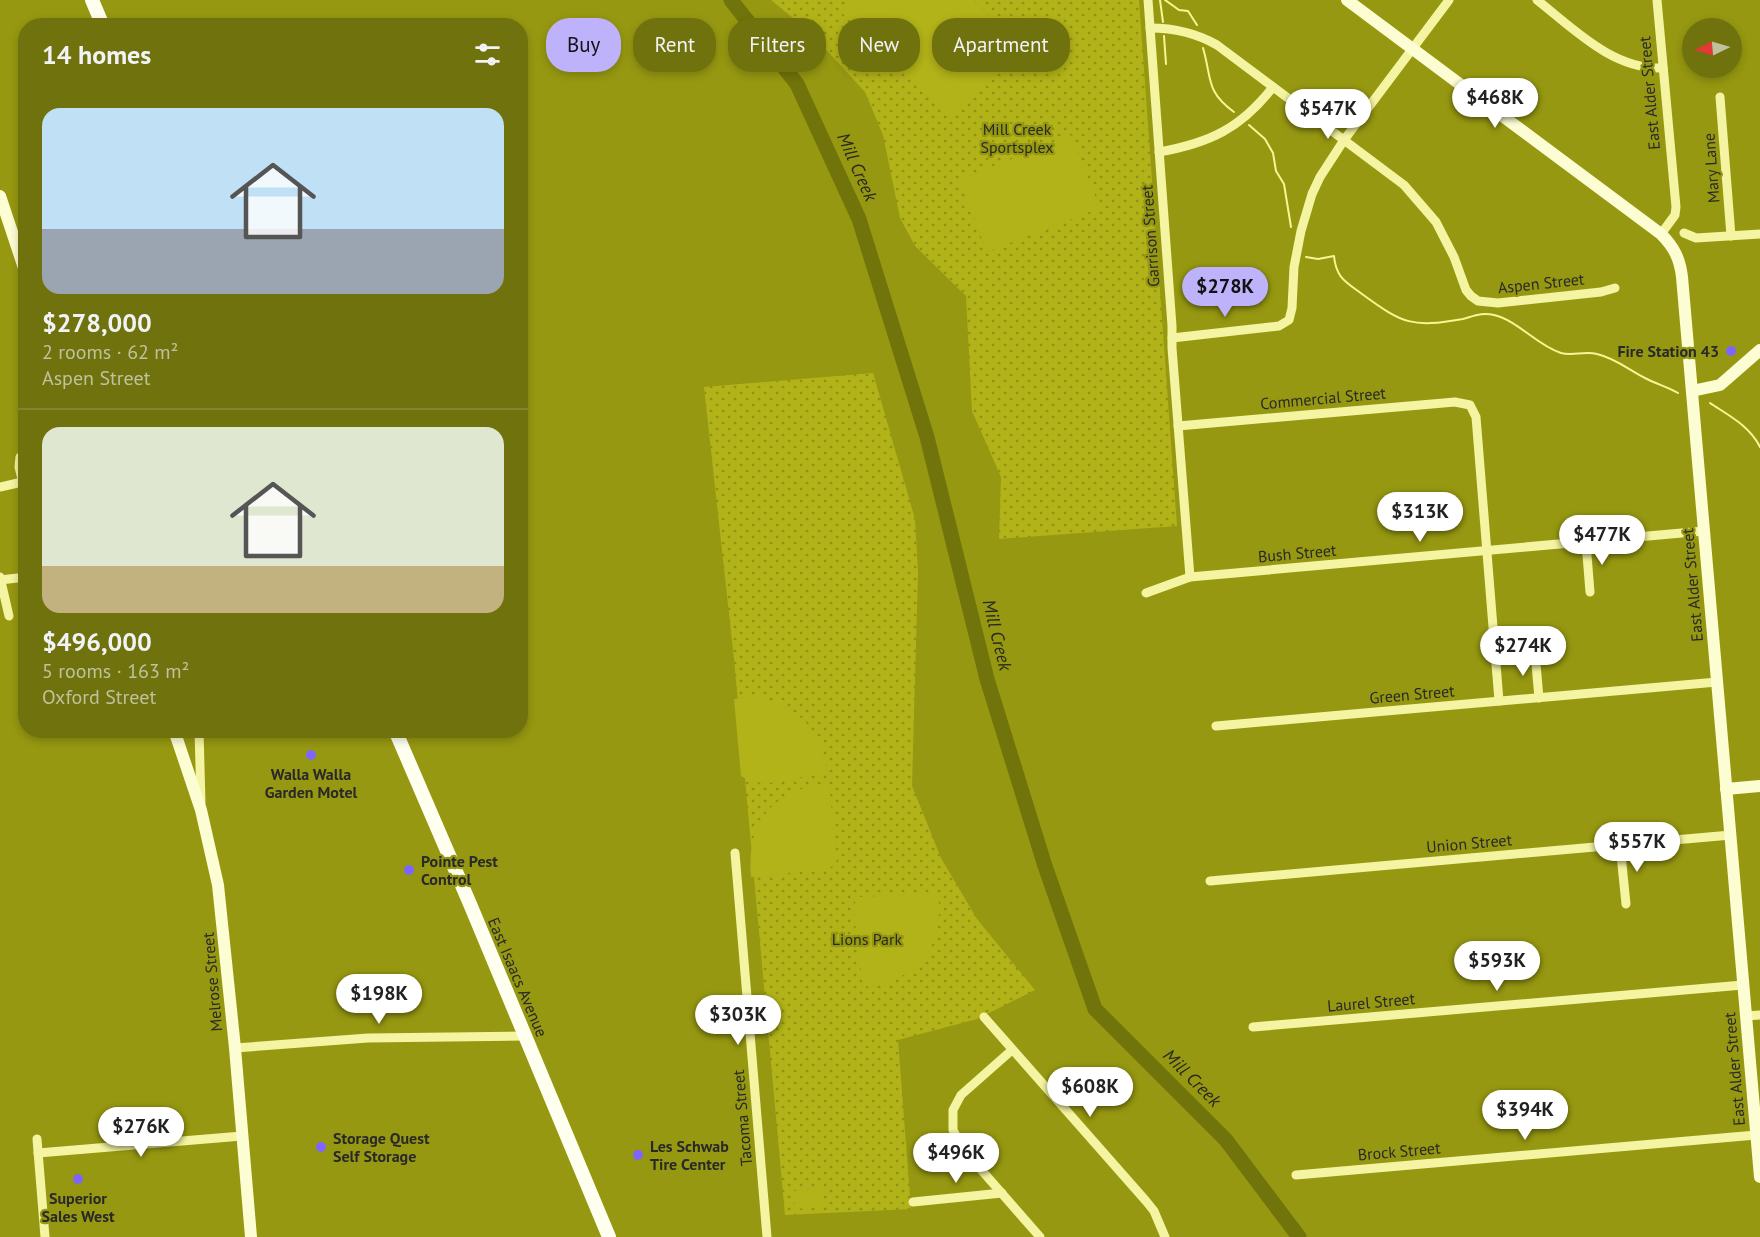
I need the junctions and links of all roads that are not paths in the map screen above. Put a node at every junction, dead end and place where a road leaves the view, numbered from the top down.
1 (92, 0) edge
2 (1148, 0) edge
3 (1347, 0) edge
4 (1449, 0) edge
5 (1537, 0) edge
6 (1658, 0) edge
7 (100, 18) edge
8 (1150, 28) junction
9 (1412, 48) junction
10 (1663, 68) junction
11 (1274, 87) junction
12 (1720, 97) dead end
13 (1344, 141) junction
14 (1159, 152) junction
15 (0, 196) edge
16 (1684, 233) dead end
17 (1661, 234) junction
18 (1760, 234) edge
19 (1731, 236) junction
20 (18, 250) edge
21 (1615, 288) dead end
22 (1172, 338) junction
23 (1760, 350) edge
24 (1692, 391) junction
25 (1178, 426) junction
26 (18, 483) edge
27 (0, 487) edge
28 (1704, 531) junction
29 (1586, 543) junction
30 (1486, 551) junction
31 (1190, 577) junction
32 (18, 578) edge
33 (0, 579) edge
34 (1590, 592) dead end
35 (1146, 593) dead end
36 (9, 616) dead end
37 (1535, 653) dead end
38 (1717, 682) junction
39 (1539, 698) junction
40 (1499, 701) junction
41 (1216, 726) dead end
42 (177, 738) edge
43 (199, 738) edge
44 (398, 738) edge
45 (1760, 786) edge
46 (1726, 789) junction
47 (201, 810) junction
48 (1731, 835) junction
49 (1620, 844) junction
50 (735, 853) dead end
51 (1210, 881) dead end
52 (1626, 904) dead end
53 (1743, 985) junction
54 (1760, 1015) edge
55 (1746, 1016) junction
56 (984, 1017) dead end
57 (1252, 1027) dead end
58 (525, 1036) junction
59 (235, 1048) junction
60 (1012, 1050) junction
61 (1756, 1135) junction
62 (242, 1136) junction
63 (37, 1139) dead end
64 (38, 1153) junction
65 (1296, 1174) dead end
66 (1760, 1177) edge
67 (1002, 1193) junction
68 (913, 1202) dead end
69 (45, 1237) edge
70 (251, 1237) edge
71 (609, 1237) edge
72 (767, 1237) edge
73 (1040, 1237) edge
74 (1165, 1237) edge

1 - 7 main road
2 - 8 street, Garrison Street
3 - 9 main road
4 - 9 street
5 - 10 street
6 - 10 street, East Alder Street
8 - 11 street
8 - 14 street, Garrison Street
9 - 13 street
9 - 17 main road
10 - 17 street, East Alder Street
11 - 13 street
11 - 14 street
12 - 19 street, Mary Lane
13 - 21 street, Aspen Street
13 - 22 street
14 - 22 street, Garrison Street
15 - 20 main road
16 - 19 street
17 - 24 main road, East Alder Street
18 - 19 street
22 - 25 street, Garrison Street
23 - 24 main road
24 - 28 main road, East Alder Street
25 - 30 street, Commercial Street
25 - 31 street, Garrison Street
26 - 27 street
28 - 29 street, Bush Street
28 - 38 main road, East Alder Street
29 - 30 street, Bush Street
29 - 34 street
30 - 31 street, Bush Street
30 - 40 street
31 - 35 street, Bush Street
32 - 33 street
33 - 36 street
37 - 39 street
38 - 39 street, Green Street
38 - 46 main road, East Alder Street
39 - 40 street, Green Street
40 - 41 street, Green Street
42 - 47 main road, Melrose Street
43 - 47 street
44 - 58 main road, East Isaacs Avenue
45 - 46 main road
46 - 48 main road, East Alder Street
47 - 59 main road, Melrose Street
48 - 49 street, Union Street
48 - 53 main road, East Alder Street
49 - 51 street, Union Street
49 - 52 street
50 - 72 street, Tacoma Street
53 - 55 main road, East Alder Street
53 - 57 street, Laurel Street
54 - 55 street
55 - 61 main road, East Alder Street
56 - 60 street
58 - 59 street
58 - 71 main road, East Isaacs Avenue
59 - 62 main road, Melrose Street
60 - 67 street
60 - 74 street
61 - 65 street, Brock Street
61 - 66 main road, East Alder Street
62 - 64 street
62 - 70 main road, Melrose Street
63 - 64 street
64 - 69 street
67 - 68 street
67 - 73 street

